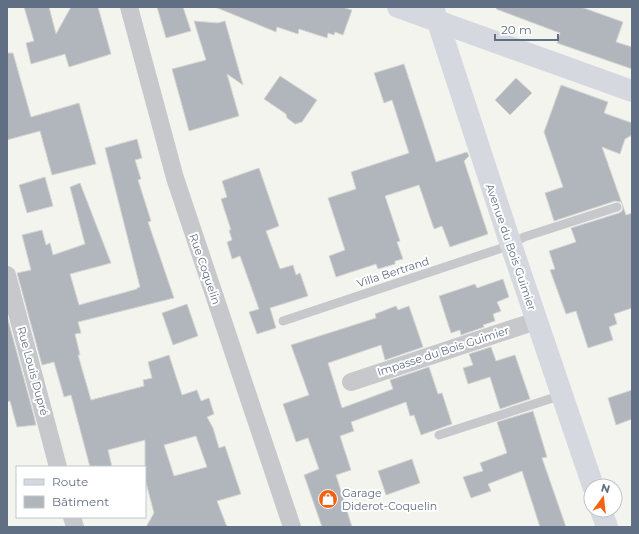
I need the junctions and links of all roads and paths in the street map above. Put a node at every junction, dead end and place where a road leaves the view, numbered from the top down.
1 (129, 7) edge
2 (398, 7) edge
3 (435, 15) edge
4 (632, 91) edge
5 (616, 207) dead end
6 (511, 246) junction
7 (7, 275) edge
8 (284, 321) dead end
9 (536, 321) junction
10 (351, 382) dead end
11 (562, 395) junction
12 (439, 435) dead end
13 (58, 466) edge
14 (590, 478) edge
15 (292, 527) edge

1 - 15 street, Rue Coquelin
2 - 3 street
3 - 4 street
3 - 6 street, Avenue du Bois Guimier
5 - 6 lane, Villa Bertrand
6 - 8 lane, Villa Bertrand
6 - 9 street, Avenue du Bois Guimier
7 - 13 street, Rue Louis Dupré
9 - 10 street, Impasse du Bois Guimier
9 - 11 street, Avenue du Bois Guimier
11 - 12 lane
11 - 14 street, Avenue du Bois Guimier

